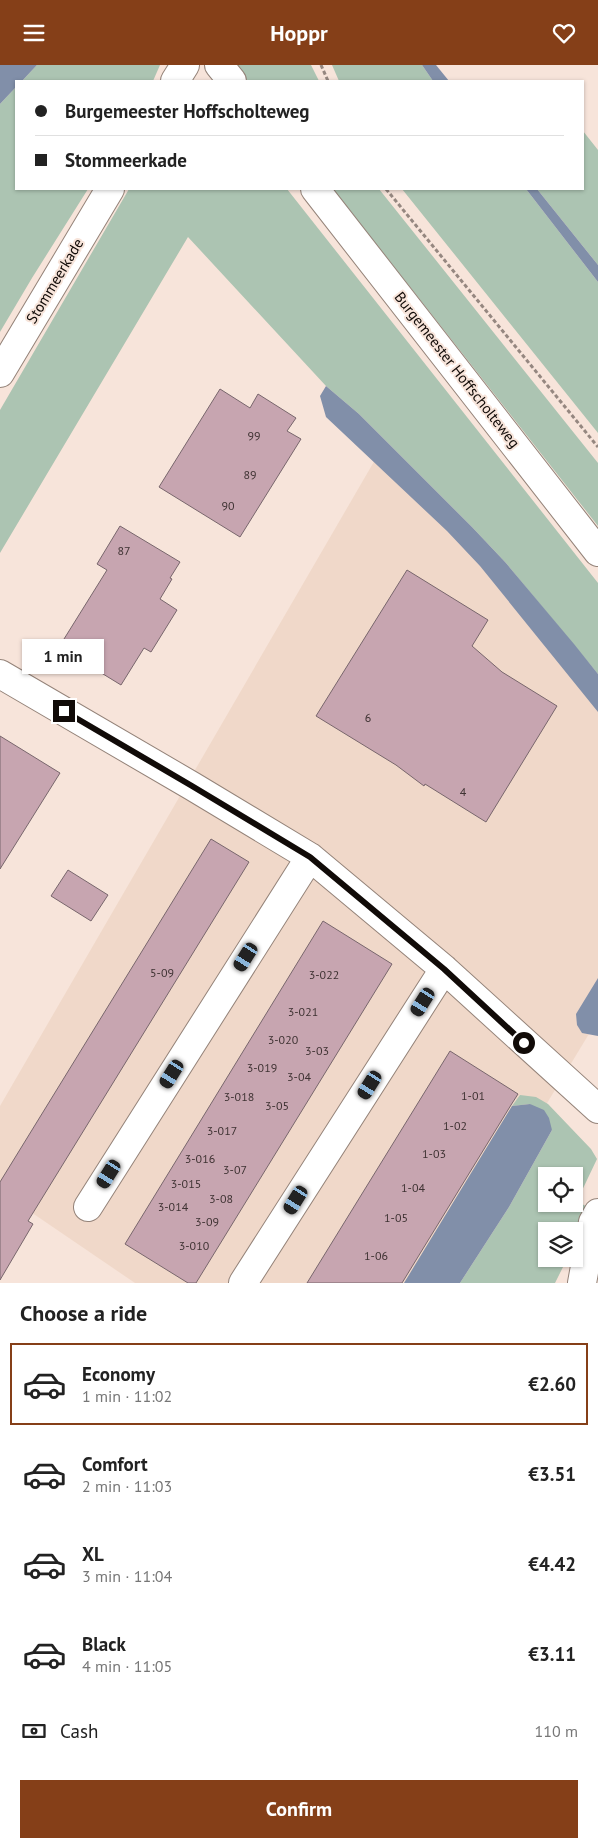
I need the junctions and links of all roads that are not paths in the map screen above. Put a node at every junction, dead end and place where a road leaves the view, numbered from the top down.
1 (185, 65) edge
2 (219, 65) edge
3 (176, 80) edge
4 (231, 80) edge
5 (109, 190) edge
6 (316, 190) edge
7 (0, 373) edge
8 (598, 552) edge
9 (0, 674) edge
10 (310, 857) junction
11 (444, 969) junction
12 (598, 1109) edge
13 (88, 1207) dead end
14 (598, 1213) edge
15 (598, 1269) edge
16 (243, 1283) edge
17 (583, 1283) edge

1 - 3 street
2 - 4 street
5 - 7 street, Stommeerkade
6 - 8 street, Burgemeester Hoffscholteweg
9 - 10 street
10 - 11 street
10 - 13 street
11 - 12 street
11 - 16 street
14 - 17 street
15 - 17 street

